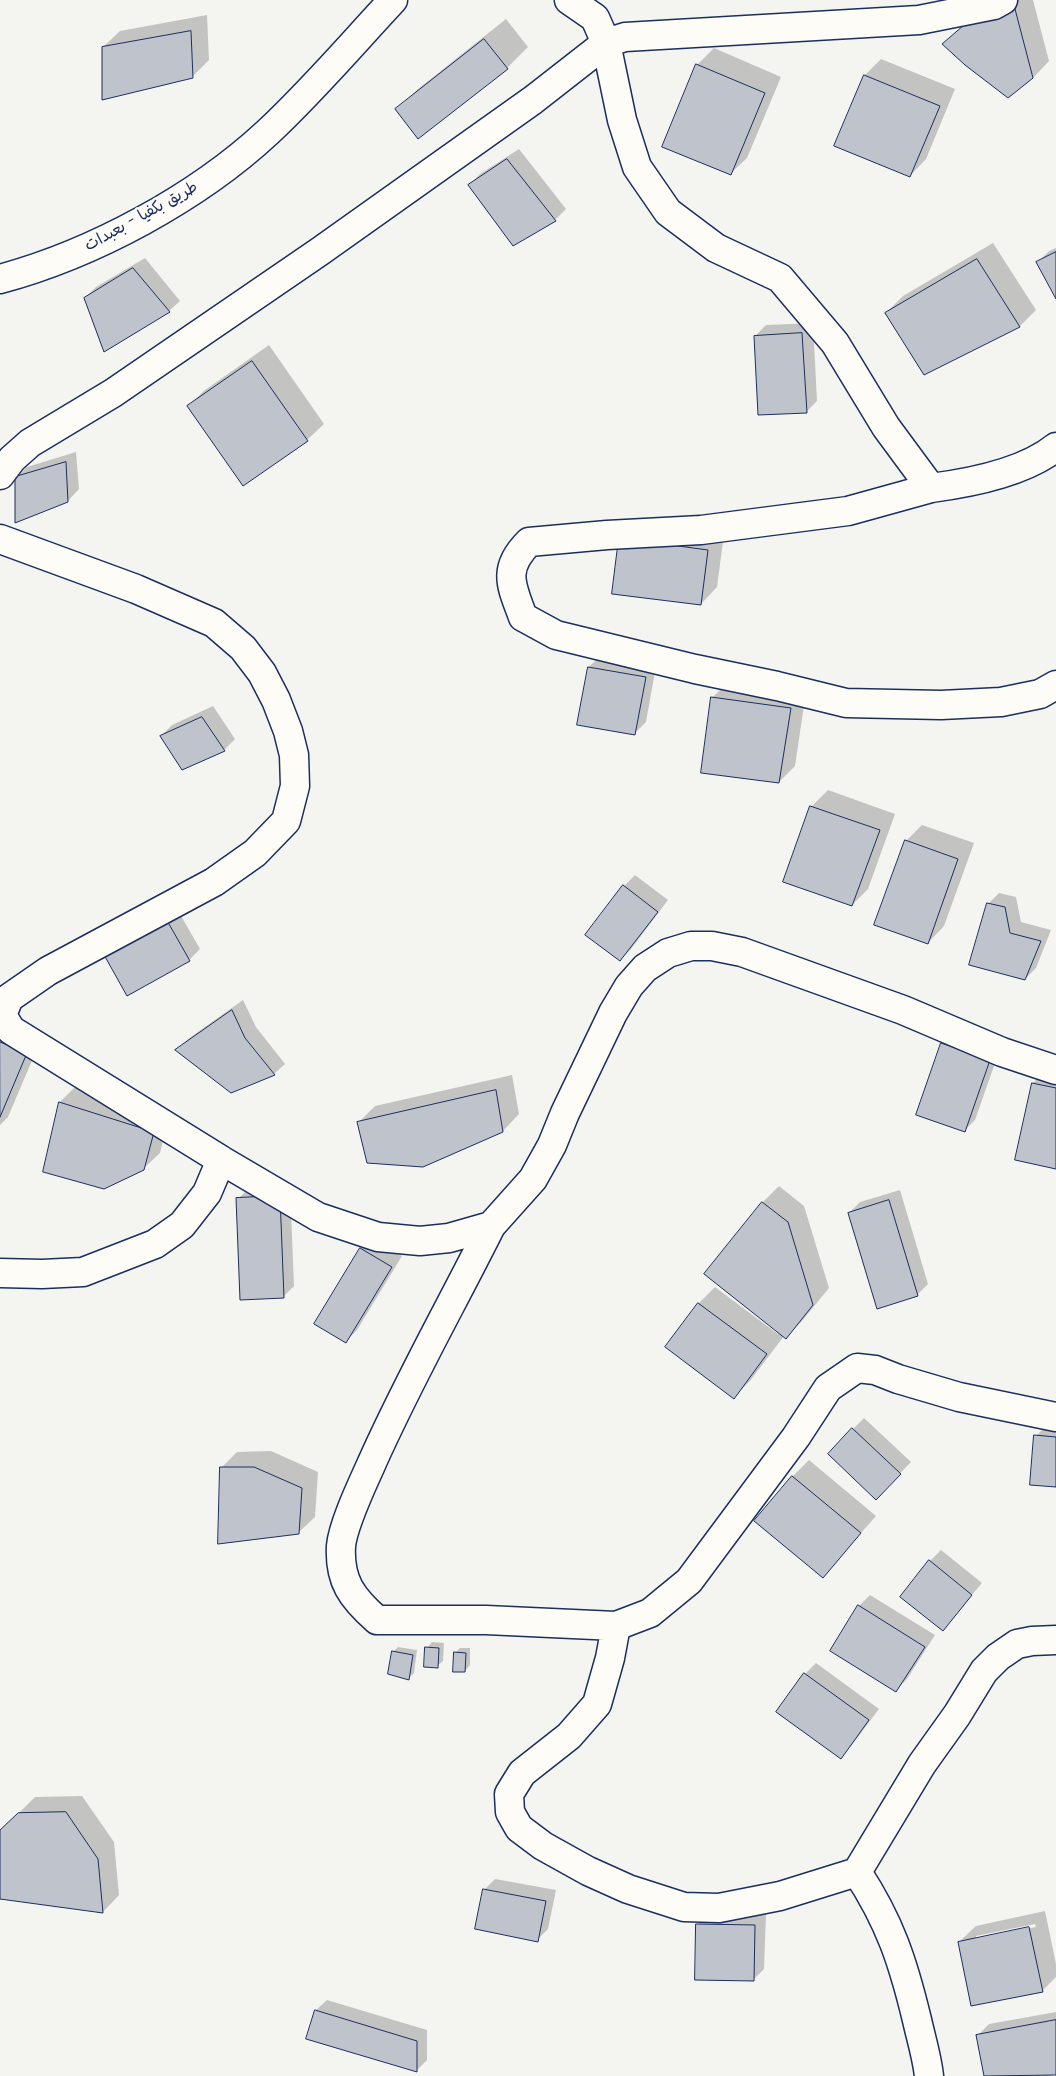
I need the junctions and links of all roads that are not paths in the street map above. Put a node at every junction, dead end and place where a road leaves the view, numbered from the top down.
1 (393, 0) edge
2 (569, 0) edge
3 (1004, 0) edge
4 (606, 43) junction
5 (0, 279) edge
6 (1056, 447) edge
7 (0, 475) edge
8 (931, 488) junction
9 (0, 539) edge
10 (1056, 685) edge
11 (1, 1014) edge
12 (1056, 1070) edge
13 (221, 1160) junction
14 (491, 1226) junction
15 (0, 1273) edge
16 (1056, 1417) edge
17 (616, 1626) junction
18 (1056, 1640) edge
19 (857, 1872) junction
20 (929, 2076) edge

1 - 5 street, طريق بكفيا - بعبدات
2 - 4 street
3 - 4 street
4 - 7 street
4 - 8 street
6 - 8 street
8 - 10 street
9 - 11 street
11 - 13 street
12 - 14 street
13 - 14 street
13 - 15 street
14 - 17 street
16 - 17 street
17 - 19 street
18 - 19 street
19 - 20 street

